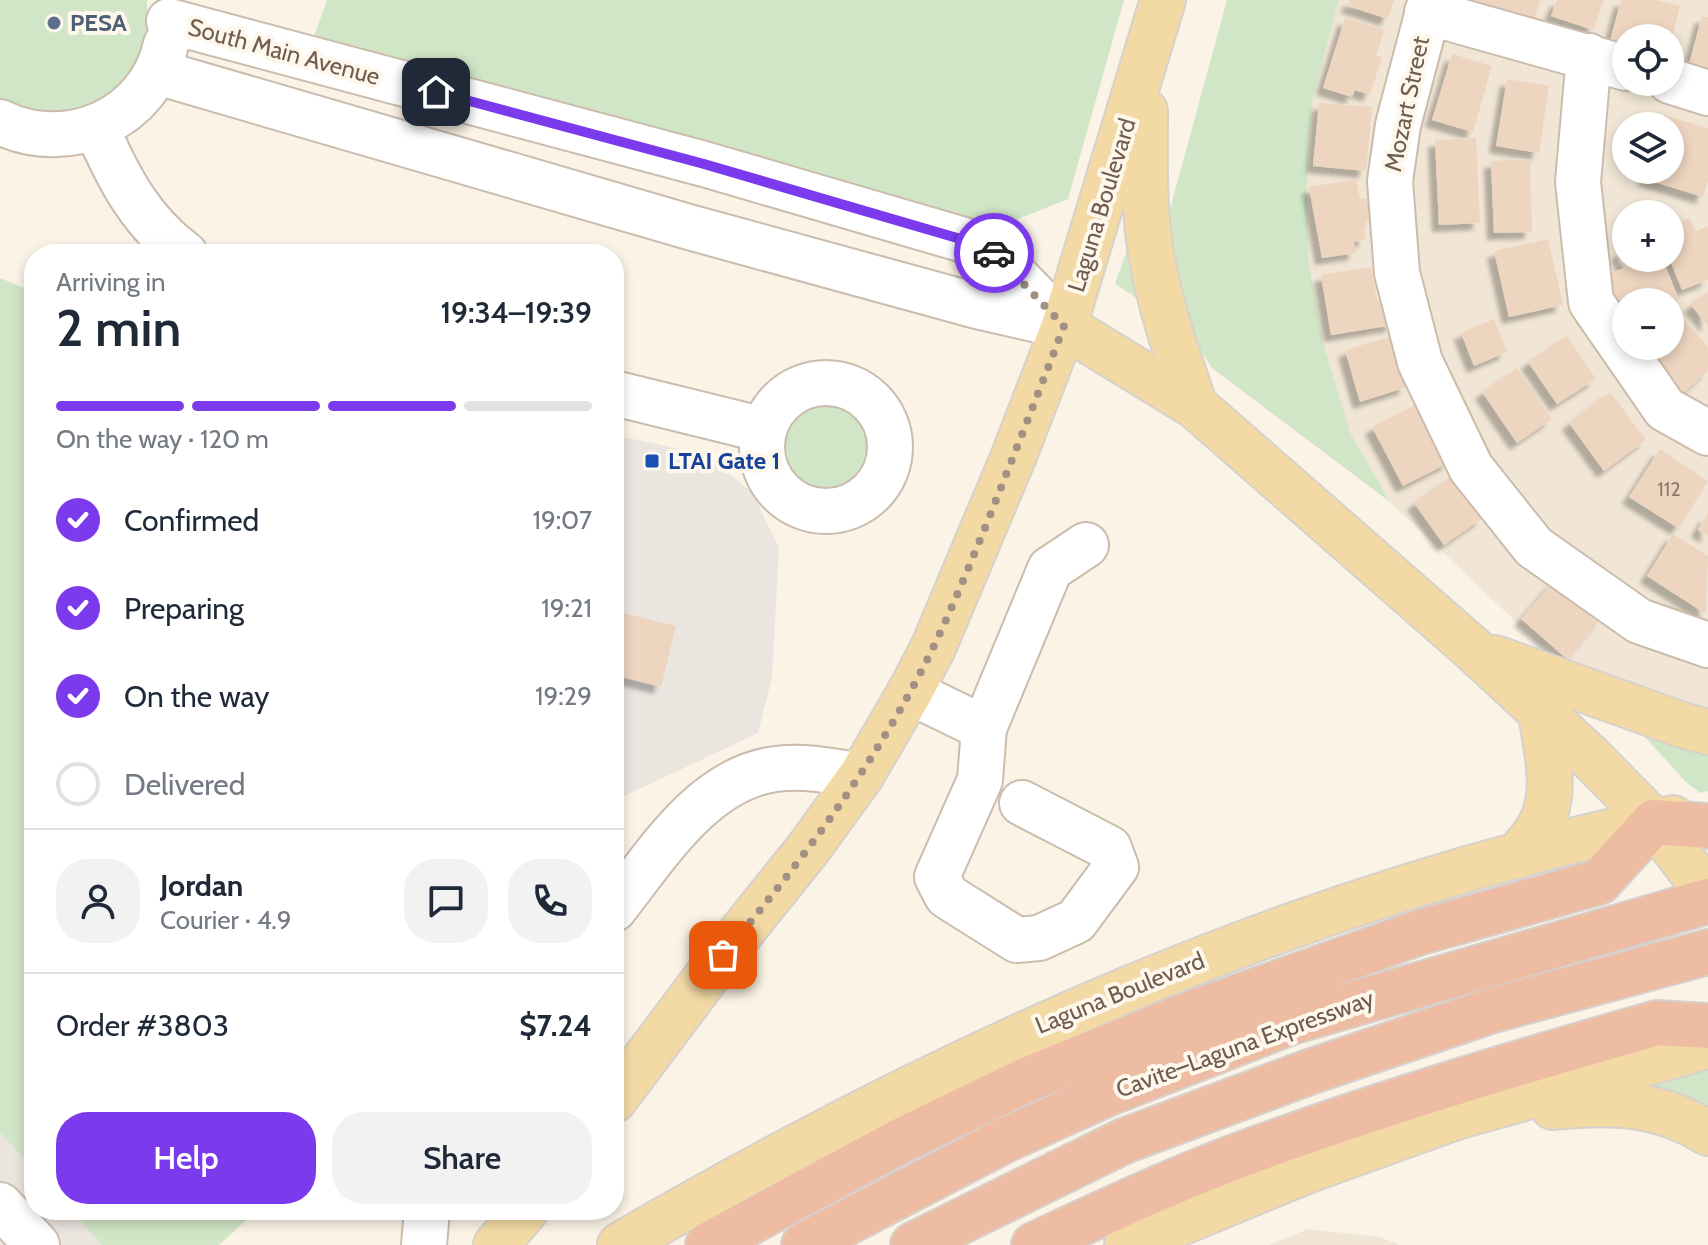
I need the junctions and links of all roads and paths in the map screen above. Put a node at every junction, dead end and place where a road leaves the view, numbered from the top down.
1 (1163, 0) edge
2 (1429, 6) edge
3 (168, 10) edge
4 (1608, 62) edge
5 (1145, 65) junction
6 (157, 72) junction
7 (1684, 85) edge
8 (1708, 93) edge
9 (0, 122) edge
10 (96, 127) junction
11 (172, 244) edge
12 (1064, 326) junction
13 (624, 395) edge
14 (1195, 406) junction
15 (764, 430) dead end
16 (1708, 433) edge
17 (1086, 545) dead end
18 (1708, 645) edge
19 (1474, 650) junction
20 (910, 692) junction
21 (1541, 712) junction
22 (984, 728) junction
23 (1708, 732) edge
24 (861, 776) junction
25 (1022, 803) dead end
26 (1708, 811) edge
27 (1654, 822) junction
28 (1708, 826) edge
29 (1517, 856) junction
30 (624, 897) edge
31 (1708, 900) edge
32 (1708, 952) edge
33 (1708, 1026) edge
34 (1708, 1046) edge
35 (624, 1087) edge
36 (1456, 1117) junction
37 (1708, 1133) edge
38 (0, 1205) edge
39 (426, 1220) edge
40 (517, 1220) edge
41 (37, 1245) edge
42 (424, 1245) edge
43 (496, 1245) edge
44 (620, 1245) edge
45 (708, 1245) edge
46 (804, 1245) edge
47 (913, 1245) edge
48 (1034, 1245) edge
49 (1127, 1245) edge

1 - 5 main road, Laguna Boulevard
2 - 4 street
2 - 18 street, Mozart Street
3 - 6 street
3 - 12 street, South Main Avenue
4 - 16 street
5 - 12 main road, Laguna Boulevard
5 - 14 main road
6 - 10 street
6 - 12 street
7 - 8 street
9 - 10 street
10 - 11 street
12 - 14 main road
12 - 20 main road, Laguna Boulevard
13 - 15 street
14 - 19 main road
17 - 22 street
19 - 21 main road
19 - 23 main road
20 - 22 street
20 - 24 main road, Laguna Boulevard
21 - 27 main road
21 - 29 main road
22 - 25 street
24 - 30 street
24 - 35 main road, Laguna Boulevard
26 - 27 main road, Laguna Boulevard
27 - 28 highway
27 - 29 main road, Laguna Boulevard
27 - 31 main road
27 - 45 highway
29 - 44 main road, Laguna Boulevard
31 - 46 highway, Cavite–Laguna Expressway
32 - 47 highway, Cavite–Laguna Expressway
33 - 48 highway
34 - 36 main road
36 - 37 main road
36 - 49 main road
38 - 41 street
39 - 42 street
40 - 43 main road

